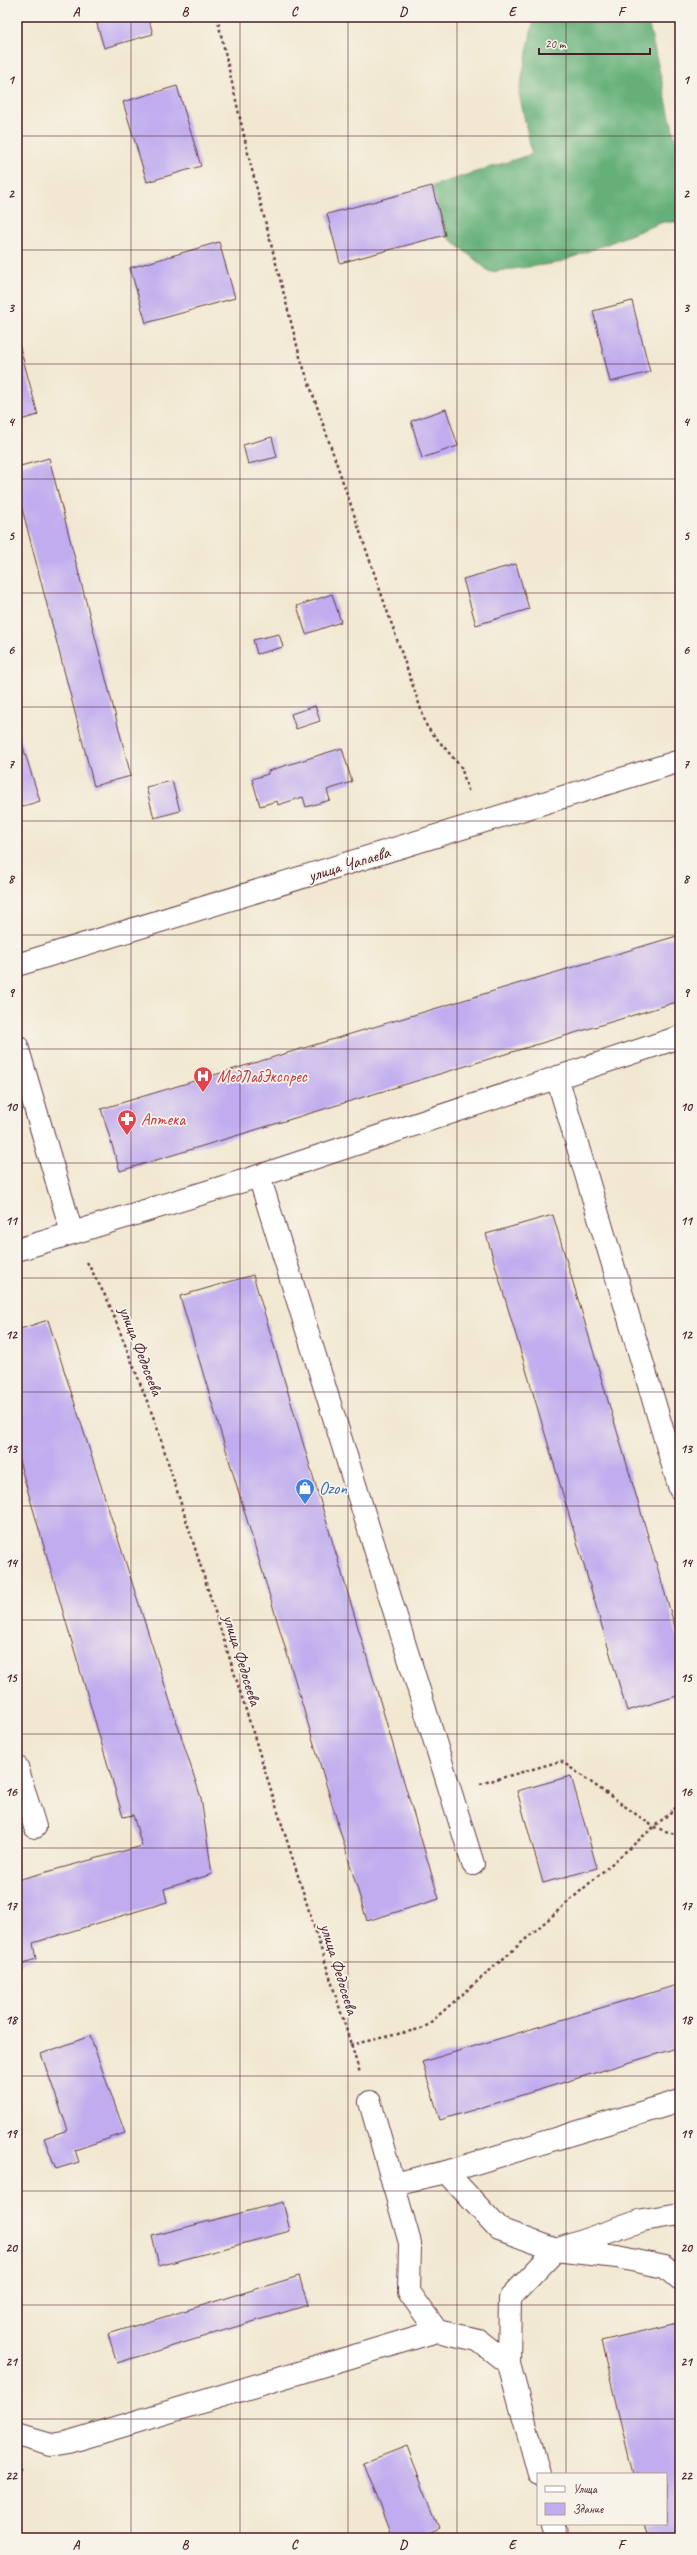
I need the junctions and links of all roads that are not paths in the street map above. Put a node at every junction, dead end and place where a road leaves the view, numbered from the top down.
1 (680, 761) edge
2 (17, 965) edge
3 (680, 1038) edge
4 (17, 1046) edge
5 (557, 1077) junction
6 (259, 1176) junction
7 (72, 1233) junction
8 (17, 1250) edge
9 (680, 1489) edge
10 (17, 1767) edge
11 (35, 1827) dead end
12 (472, 1864) dead end
13 (680, 2101) edge
14 (370, 2102) road end
15 (446, 2172) junction
16 (393, 2184) junction
17 (680, 2214) edge
18 (556, 2250) junction
19 (680, 2280) edge
20 (437, 2331) junction
21 (509, 2364) junction
22 (17, 2435) edge
23 (539, 2473) edge
24 (552, 2525) edge
25 (556, 2538) edge

1 - 2 street, улица Чапаева
3 - 5 street
4 - 7 street
5 - 6 street
5 - 9 street
6 - 7 street
6 - 12 street
7 - 8 street
10 - 11 street
13 - 15 street
14 - 16 street
15 - 16 street
15 - 18 street
16 - 20 street
17 - 18 street
18 - 19 street
18 - 21 street
20 - 21 street
20 - 22 street
21 - 23 street
24 - 25 street

